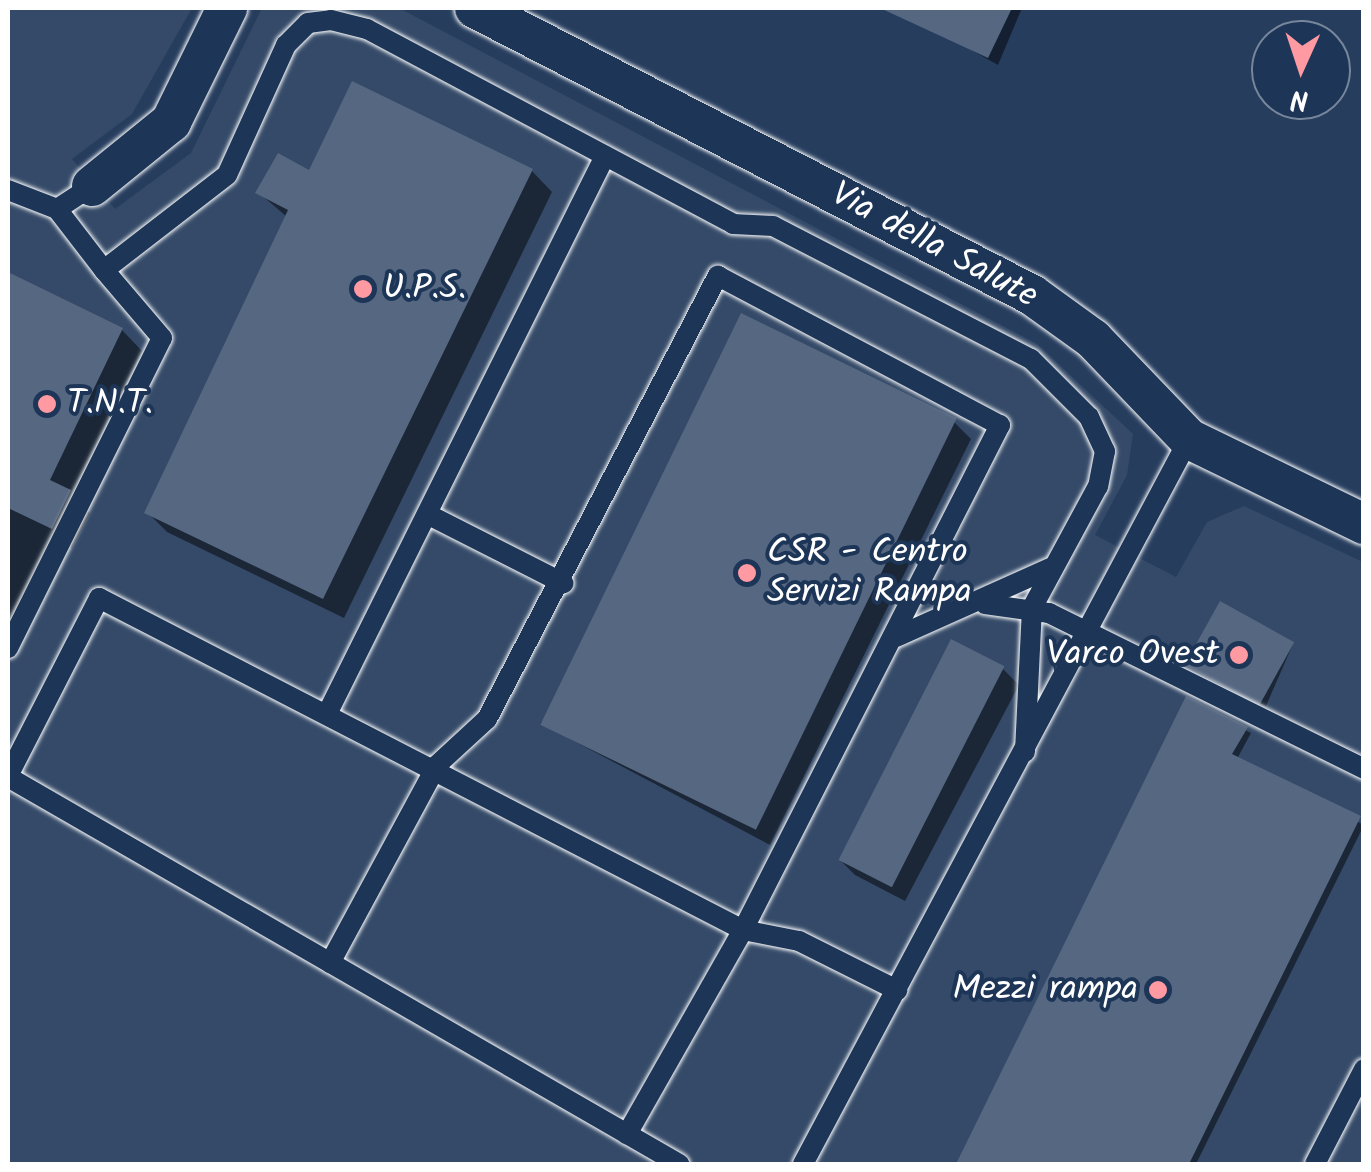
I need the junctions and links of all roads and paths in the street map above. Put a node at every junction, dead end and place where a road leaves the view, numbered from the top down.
1 (227, 8) edge
2 (475, 8) edge
3 (605, 156) junction
4 (92, 186) joint
5 (8, 190) edge
6 (57, 208) junction
7 (104, 270) junction
8 (1189, 439) junction
9 (427, 514) junction
10 (1364, 524) edge
11 (1057, 562) junction
12 (564, 583) junction
13 (986, 604) junction
14 (1032, 608) junction
15 (1089, 633) junction
16 (894, 638) junction
17 (8, 648) edge
18 (329, 710) junction
19 (1025, 752) junction
20 (437, 765) junction
21 (1364, 769) edge
22 (8, 777) edge
23 (743, 930) junction
24 (330, 963) junction
25 (897, 990) junction
26 (1364, 1069) edge
27 (627, 1134) junction
28 (680, 1164) edge
29 (803, 1164) edge
30 (1316, 1164) edge

1 - 4 street
2 - 8 street, Via della Salute
3 - 7 lane
3 - 9 lane
3 - 11 lane
4 - 6 lane
5 - 6 lane
6 - 7 lane
7 - 17 lane
8 - 10 street, Via della Salute
8 - 15 lane
9 - 12 lane
9 - 18 lane
11 - 13 lane
11 - 14 lane
12 - 16 lane
12 - 20 lane
13 - 14 lane
13 - 16 lane
14 - 15 lane
14 - 19 lane
15 - 19 lane
15 - 21 lane
16 - 23 lane
18 - 20 lane
18 - 22 lane
19 - 25 lane
20 - 23 lane
20 - 24 lane
22 - 24 lane
23 - 25 lane
23 - 27 lane
24 - 27 lane
25 - 29 lane
26 - 30 lane
27 - 28 lane

